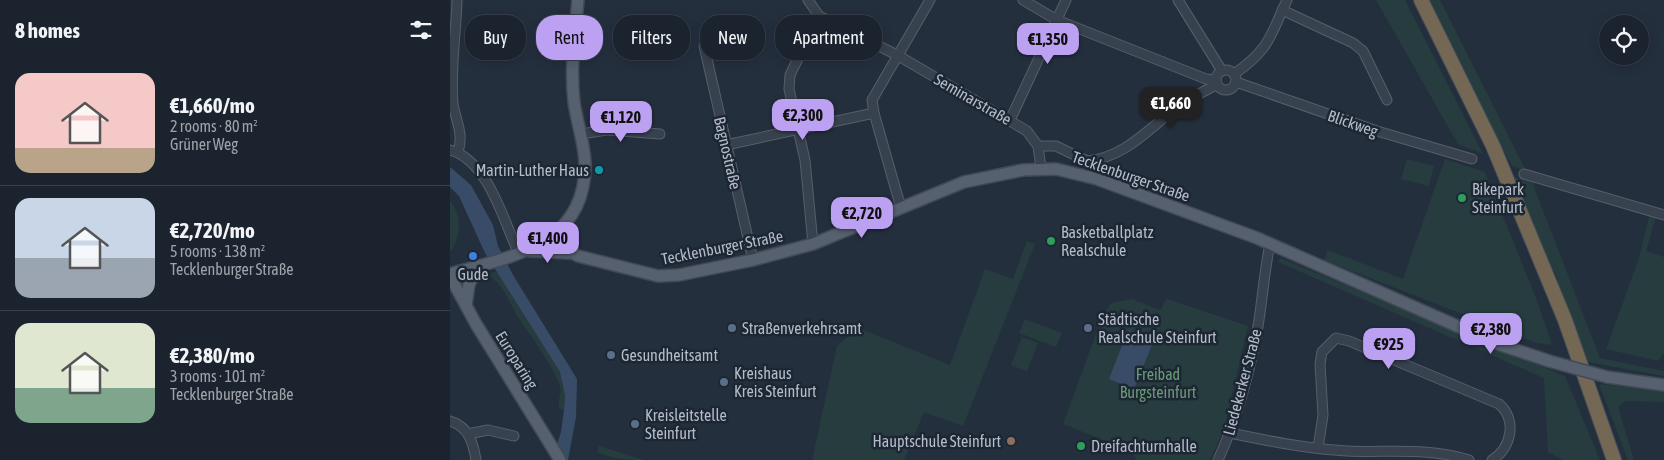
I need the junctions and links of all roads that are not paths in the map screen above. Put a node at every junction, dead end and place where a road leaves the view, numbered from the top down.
1 (457, 0) edge
2 (578, 0) edge
3 (808, 0) edge
4 (930, 0) edge
5 (1022, 0) edge
6 (1066, 0) edge
7 (1178, 0) edge
8 (1287, 0) edge
9 (1414, 0) edge
10 (1420, 0) edge
11 (1282, 10) junction
12 (818, 15) edge
13 (1057, 20) junction
14 (882, 48) edge
15 (897, 55) junction
16 (707, 60) edge
17 (797, 60) edge
18 (1222, 71) junction
19 (1235, 78) junction
20 (1216, 82) junction
21 (1387, 100) dead end
22 (874, 112) junction
23 (1010, 120) junction
24 (799, 130) junction
25 (581, 134) junction
26 (660, 134) dead end
27 (726, 145) junction
28 (1038, 146) junction
29 (454, 151) edge
30 (1472, 159) dead end
31 (1041, 168) junction
32 (1524, 174) dead end
33 (901, 208) junction
34 (1664, 215) edge
35 (554, 235) junction
36 (813, 244) junction
37 (1270, 244) junction
38 (569, 253) junction
39 (518, 254) junction
40 (753, 260) junction
41 (481, 265) junction
42 (450, 275) edge
43 (466, 305) junction
44 (1664, 386) edge
45 (450, 421) edge
46 (1230, 433) junction
47 (468, 434) junction
48 (514, 436) dead end
49 (1318, 448) junction
50 (476, 460) edge
51 (560, 460) edge
52 (1218, 460) edge
53 (1469, 460) edge
54 (1492, 460) edge
55 (1606, 460) edge
56 (1614, 460) edge

1 - 29 street
2 - 25 main road
3 - 12 street, Seminarstraße
4 - 15 street
5 - 13 street
6 - 13 street
7 - 18 street
8 - 11 street
9 - 55 highway
10 - 56 highway
11 - 19 street
11 - 21 street
13 - 20 street
13 - 23 street
14 - 15 street, Seminarstraße
15 - 22 street
15 - 23 street, Seminarstraße
16 - 27 street, Bagnostraße
17 - 24 street
18 - 19 street
18 - 20 street
19 - 20 street
19 - 30 street, Blickweg
20 - 28 street
22 - 24 street
22 - 33 street
23 - 28 street, Seminarstraße
24 - 27 street
24 - 36 street
25 - 26 street
25 - 35 main road
27 - 40 street, Bagnostraße
28 - 31 street
29 - 39 street
31 - 33 main road, Tecklenburger Straße
31 - 37 main road, Tecklenburger Straße
32 - 34 street
33 - 36 main road, Tecklenburger Straße
35 - 38 main road
35 - 39 main road
36 - 40 main road, Tecklenburger Straße
37 - 44 main road, Tecklenburger Straße, bridge
37 - 46 street, Liedekerker Straße
38 - 39 main road, Tecklenburger Straße
38 - 40 main road, Tecklenburger Straße
39 - 41 main road
41 - 42 main road
41 - 43 main road
42 - 43 main road, Europaring
43 - 51 main road, Europaring
45 - 47 street
46 - 49 street
46 - 52 street, Liedekerker Straße
47 - 48 street
47 - 50 street
49 - 53 street
49 - 54 street

